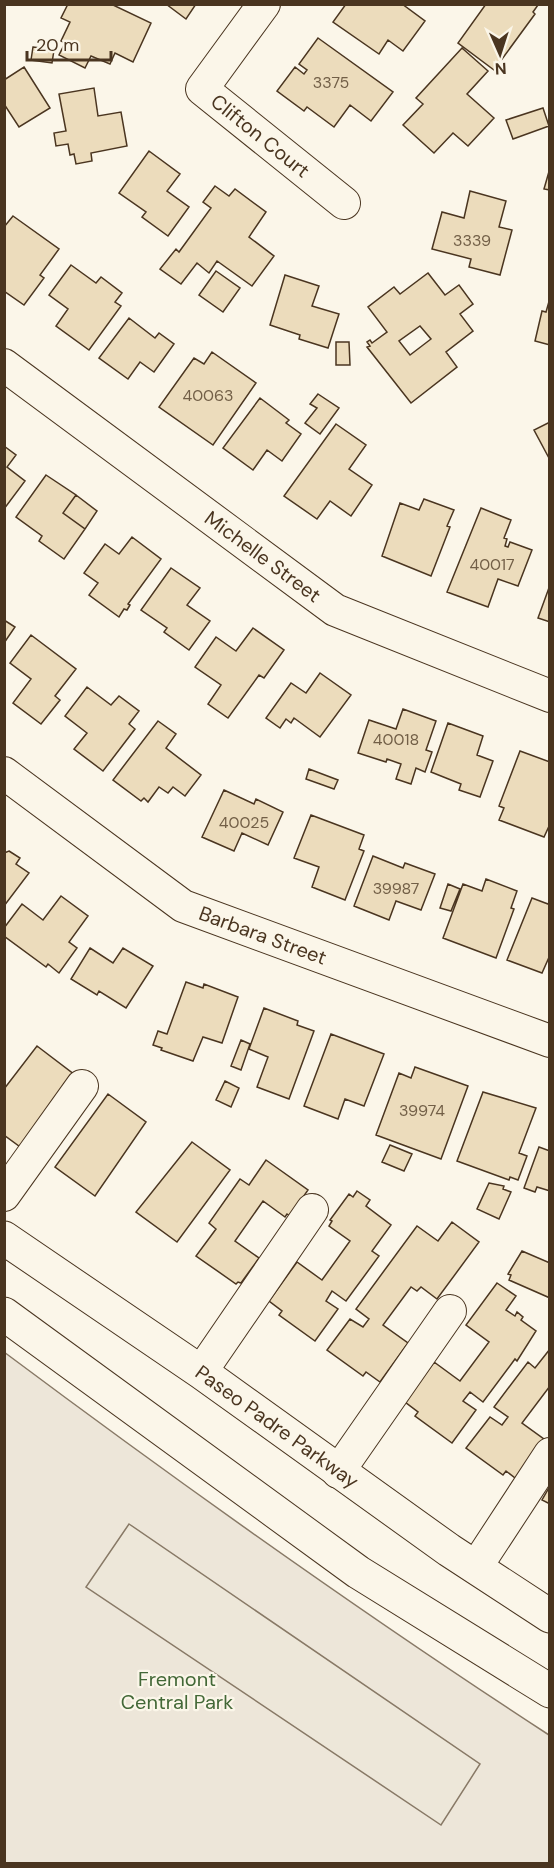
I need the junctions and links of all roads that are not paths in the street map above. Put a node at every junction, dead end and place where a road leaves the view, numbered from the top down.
1 (264, 4) edge
2 (344, 203) dead end
3 (4, 365) edge
4 (549, 696) edge
5 (4, 772) edge
6 (549, 1041) edge
7 (82, 1086) dead end
8 (4, 1195) edge
9 (312, 1210) dead end
10 (4, 1238) edge
11 (450, 1311) dead end
12 (4, 1314) edge
13 (201, 1372) junction
14 (549, 1454) edge
15 (338, 1472) junction
16 (476, 1567) junction
17 (549, 1616) edge
18 (549, 1691) edge

1 - 2 street, Clifton Court
3 - 4 street, Michelle Street
5 - 6 street, Barbara Street
7 - 8 street
9 - 13 street
10 - 13 main road, Paseo Padre Parkway
11 - 15 street
12 - 18 main road
13 - 15 main road, Paseo Padre Parkway
14 - 16 street
15 - 16 main road, Paseo Padre Parkway
16 - 17 main road, Paseo Padre Parkway

